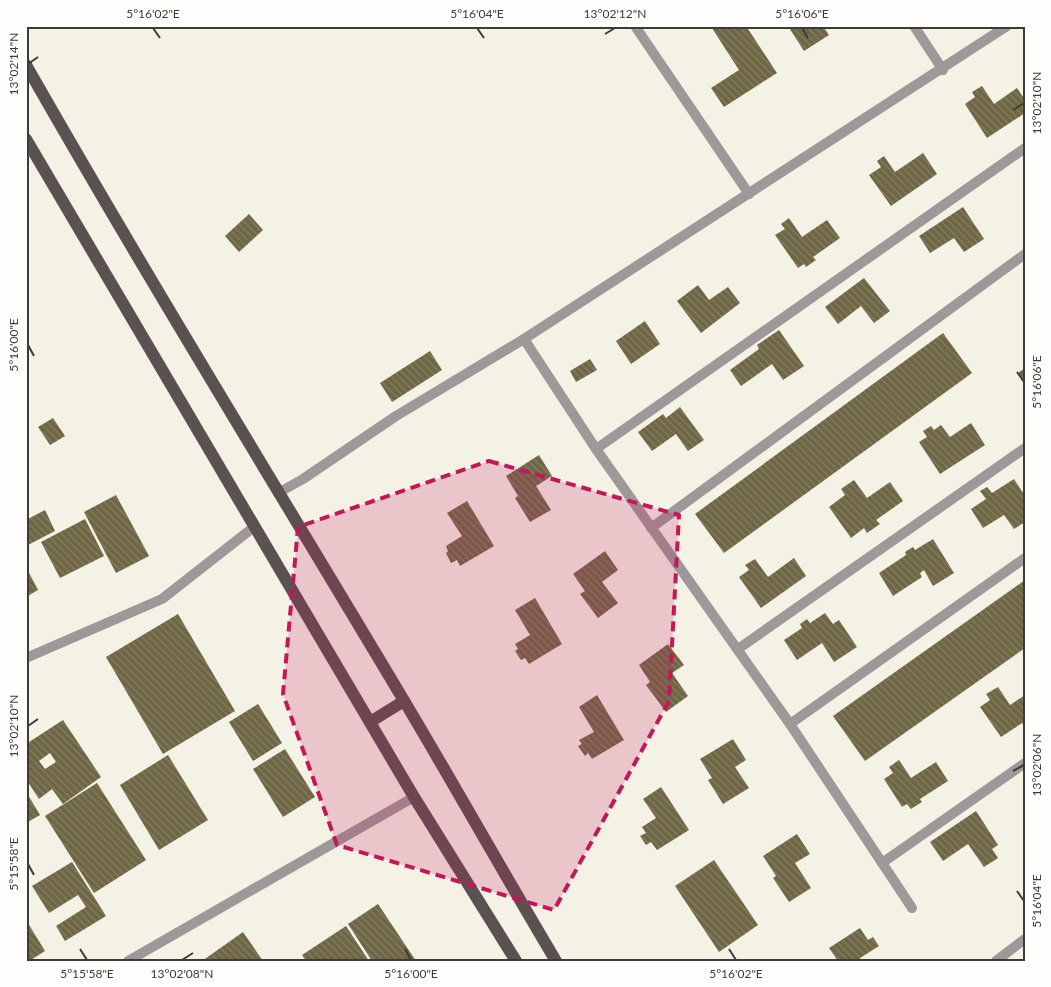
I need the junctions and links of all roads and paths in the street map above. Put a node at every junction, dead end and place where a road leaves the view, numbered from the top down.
1 (635, 26) edge
2 (914, 26) edge
3 (1007, 26) edge
4 (26, 65) edge
5 (943, 70) junction
6 (26, 139) edge
7 (1025, 148) edge
8 (749, 194) junction
9 (1025, 254) edge
10 (524, 339) junction
11 (1025, 448) edge
12 (596, 449) junction
13 (278, 493) junction
14 (254, 527) junction
15 (651, 528) junction
16 (1025, 558) edge
17 (738, 649) junction
18 (26, 658) edge
19 (404, 701) junction
20 (370, 722) junction
21 (790, 724) junction
22 (1025, 763) edge
23 (414, 797) junction
24 (882, 863) junction
25 (912, 908) dead end
26 (1025, 939) edge
27 (128, 961) edge
28 (516, 961) edge
29 (556, 961) edge
30 (996, 961) edge

1 - 8 street
2 - 5 street
3 - 5 street
4 - 13 main road
5 - 8 street
6 - 14 main road
7 - 12 street
8 - 10 street
9 - 15 street
10 - 12 street
10 - 13 street
11 - 17 street
12 - 15 street
13 - 19 main road
14 - 18 street
14 - 20 main road
15 - 17 street
16 - 21 street
17 - 21 street
19 - 20 main road
19 - 29 main road
20 - 23 main road
21 - 24 street
22 - 24 street
23 - 27 street
23 - 28 main road
24 - 25 street
26 - 30 street

